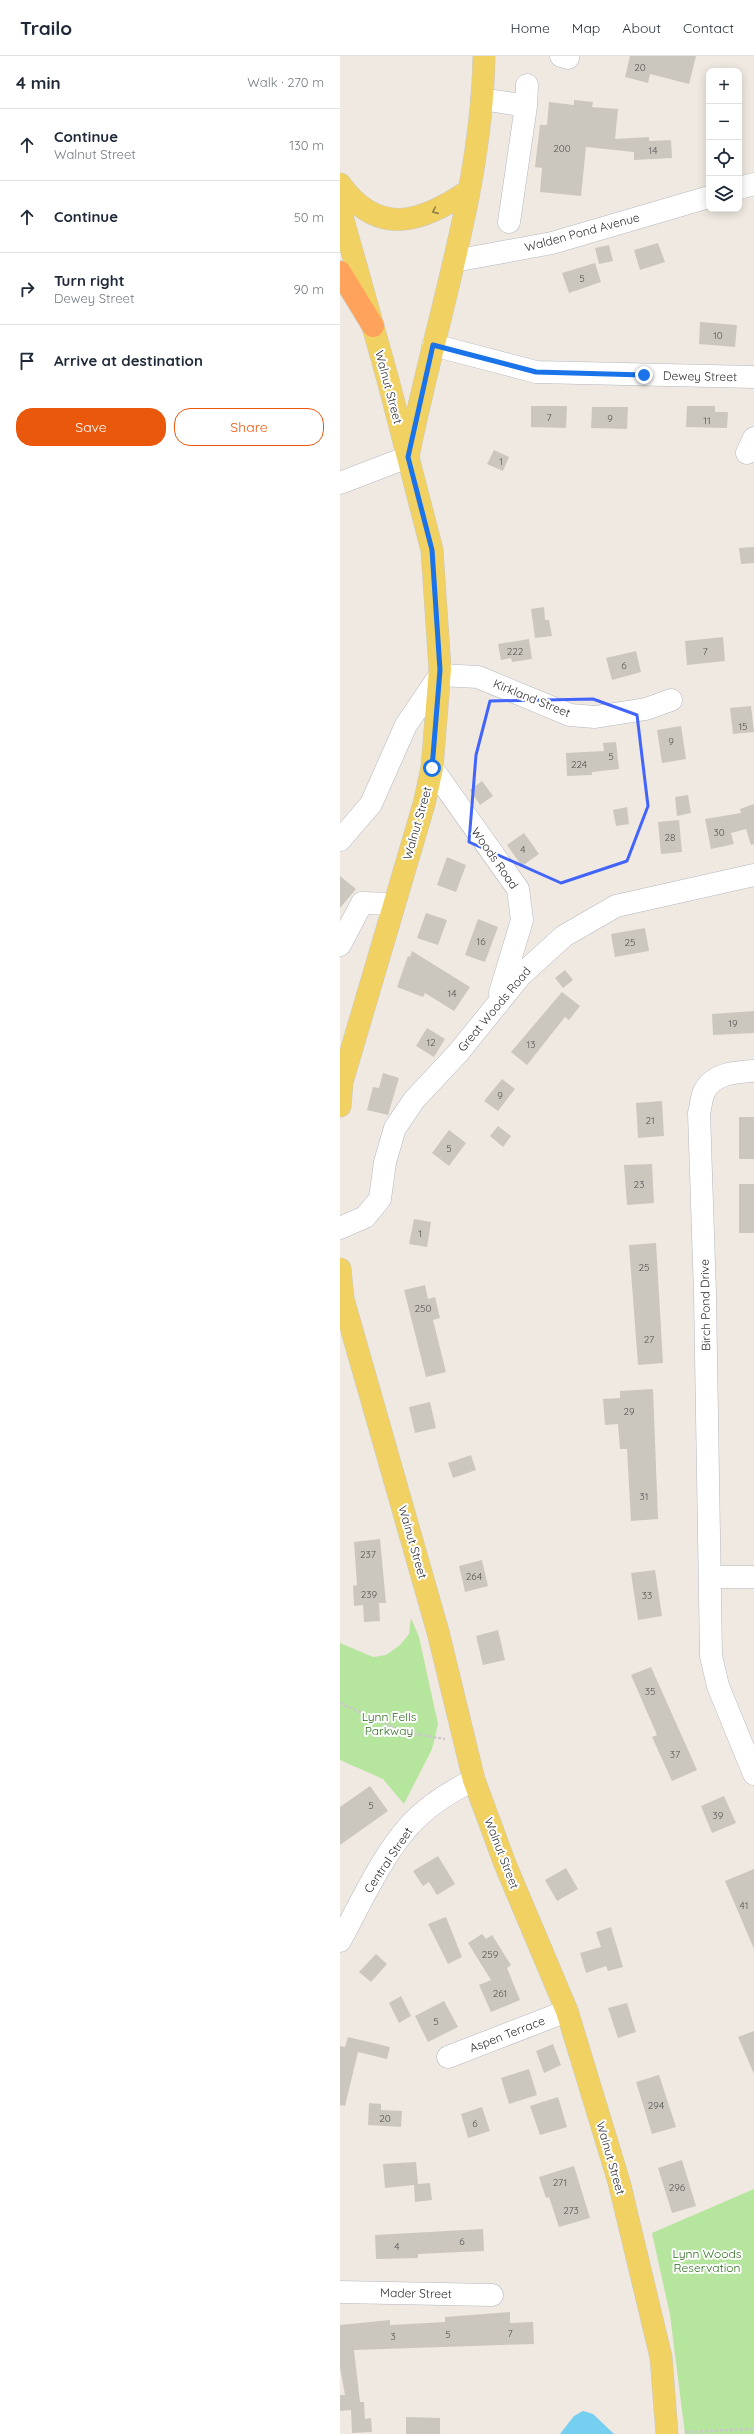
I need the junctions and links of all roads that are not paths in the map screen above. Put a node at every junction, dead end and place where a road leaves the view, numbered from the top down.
1 (484, 56) edge
2 (527, 85) dead end
3 (482, 99) junction
4 (526, 106) junction
5 (340, 184) edge
6 (754, 184) edge
7 (742, 187) edge
8 (468, 190) junction
9 (706, 198) edge
10 (340, 209) edge
11 (509, 222) dead end
12 (454, 261) junction
13 (340, 272) edge
14 (373, 326) junction
15 (433, 345) junction
16 (754, 377) edge
17 (408, 457) junction
18 (340, 483) edge
19 (440, 675) junction
20 (671, 700) dead end
21 (432, 768) junction
22 (340, 840) edge
23 (754, 875) edge
24 (394, 904) junction
25 (343, 942) edge
26 (497, 1004) junction
27 (754, 1071) edge
28 (340, 1106) edge
29 (340, 1228) edge
30 (340, 1269) edge
31 (710, 1577) junction
32 (754, 1577) edge
33 (754, 1774) edge
34 (474, 1780) junction
35 (340, 1941) edge
36 (567, 2011) junction
37 (448, 2057) dead end
38 (340, 2292) edge
39 (492, 2295) dead end
40 (668, 2434) edge

1 - 3 main road
2 - 4 street
3 - 4 street
3 - 8 main road
4 - 11 street
8 -> 5 main road
6 - 7 street
8 - 12 main road
9 - 12 street, Walden Pond Avenue
10 - 14 main road, Walnut Street
12 - 15 main road
13 - 14 highway
14 - 17 main road, Walnut Street
15 - 16 street, Dewey Street
15 - 17 main road
17 - 18 street
17 - 19 main road, Walnut Street
19 - 20 street, Kirkland Street
19 - 21 main road, Walnut Street
19 - 22 street
21 - 24 main road, Walnut Street
21 - 26 street, Woods Road
23 - 26 street, Great Woods Road
24 - 25 street
24 - 28 main road, Walnut Street
26 - 29 street, Great Woods Road
27 - 31 street, Birch Pond Drive
30 - 34 main road, Walnut Street
31 - 32 street
31 - 33 street, Birch Pond Drive
34 - 35 street, Central Street
34 - 36 main road, Walnut Street
36 - 37 street, Aspen Terrace
36 - 40 main road, Walnut Street
38 - 39 street, Mader Street

